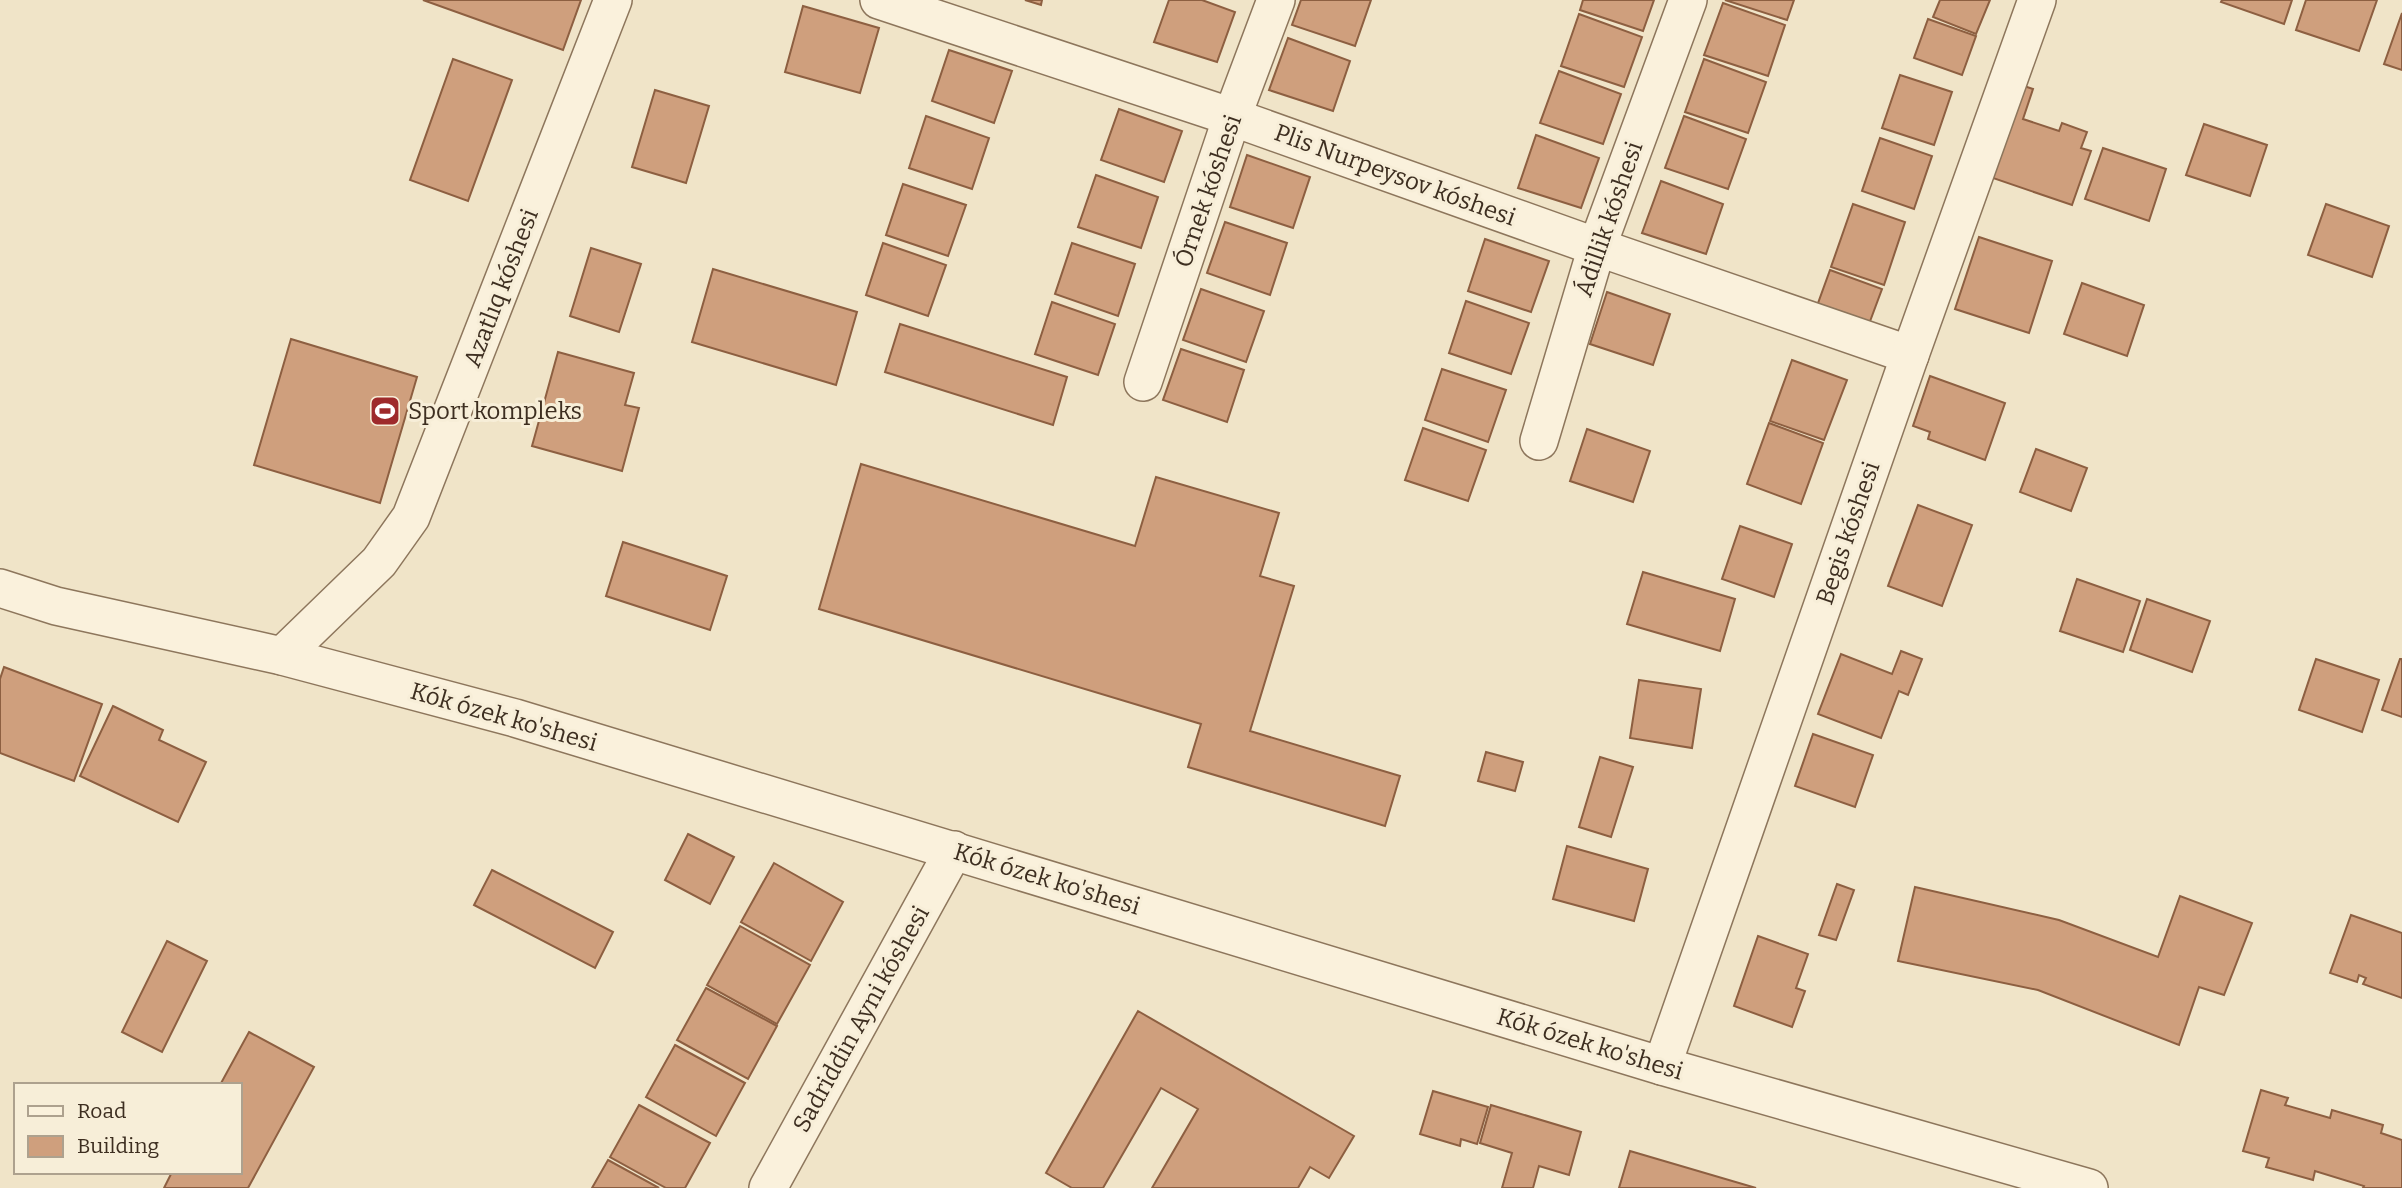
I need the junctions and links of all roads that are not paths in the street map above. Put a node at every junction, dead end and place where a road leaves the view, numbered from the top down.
1 (613, 0) edge
2 (879, 0) edge
3 (1276, 0) edge
4 (1688, 0) edge
5 (2037, 0) edge
6 (937, 9) edge
7 (1232, 117) junction
8 (1597, 247) junction
9 (1910, 355) junction
10 (1143, 382) dead end
11 (1539, 440) dead end
12 (0, 588) edge
13 (282, 656) junction
14 (954, 850) junction
15 (1662, 1066) junction
16 (768, 1188) edge
17 (2089, 1188) edge

1 - 13 street, Azatlıq kóshesi
2 - 6 street, Plis Nurpeysov kóshesi
3 - 7 street, Órnek kóshesi
4 - 8 street, Ádillik kóshesi
5 - 9 street, Begis kóshesi
6 - 7 street, Plis Nurpeysov kóshesi
7 - 8 street, Plis Nurpeysov kóshesi
7 - 10 street, Órnek kóshesi
8 - 9 street, Plis Nurpeysov kóshesi
8 - 11 street, Ádillik kóshesi
9 - 15 street, Begis kóshesi
12 - 13 street, Kók ózek ko'shesi
13 - 14 street, Kók ózek ko'shesi
14 - 15 street, Kók ózek ko'shesi
14 - 16 street, Sadriddin Ayni kóshesi
15 - 17 street, Kók ózek ko'shesi

